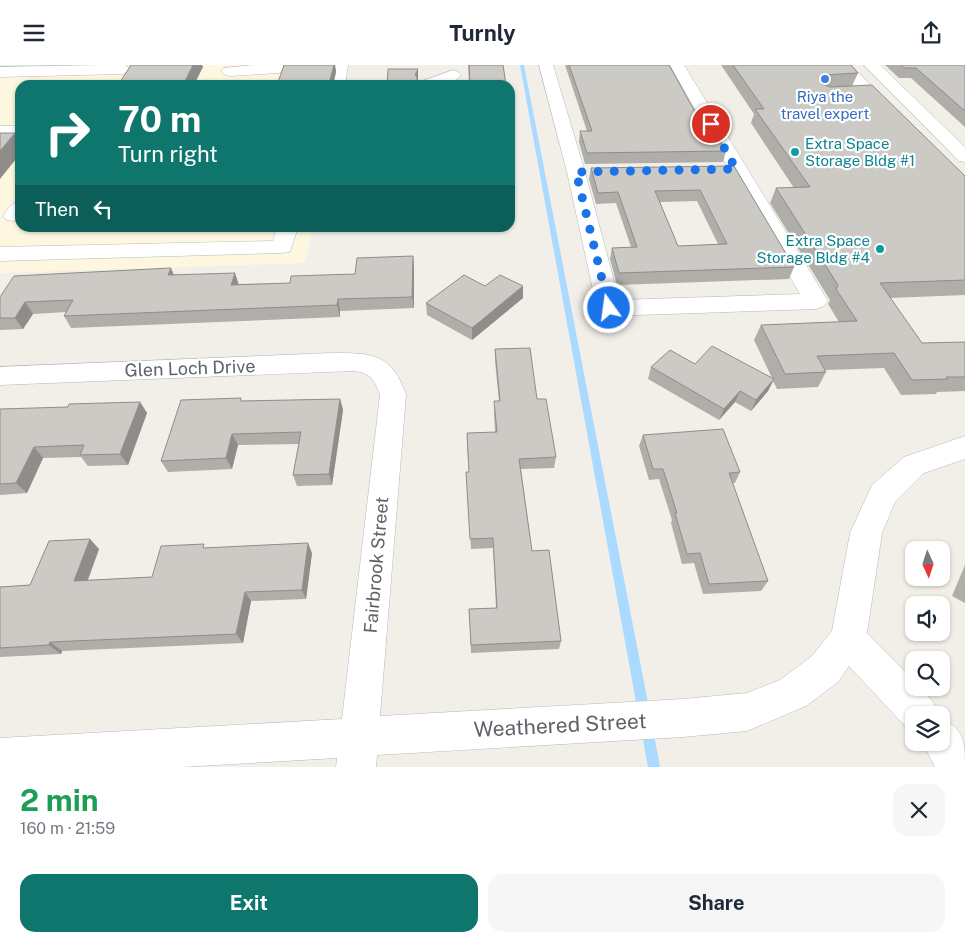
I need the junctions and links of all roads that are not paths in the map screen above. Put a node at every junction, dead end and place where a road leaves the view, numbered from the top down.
1 (4, 65) edge
2 (341, 65) edge
3 (546, 65) edge
4 (677, 65) edge
5 (843, 65) edge
6 (871, 65) edge
7 (125, 67) edge
8 (279, 67) edge
9 (298, 67) edge
10 (0, 68) edge
11 (0, 73) edge
12 (228, 74) edge
13 (453, 75) dead end
14 (115, 80) edge
15 (338, 80) edge
16 (440, 80) edge
17 (824, 94) edge
18 (0, 131) edge
19 (15, 131) edge
20 (965, 157) edge
21 (286, 232) edge
22 (0, 254) edge
23 (379, 367) joint
24 (0, 376) edge
25 (965, 447) edge
26 (848, 639) junction
27 (911, 706) edge
28 (948, 751) edge
29 (358, 752) edge
30 (0, 758) edge
31 (956, 767) edge

1 - 10 street
2 - 15 street
3 - 4 street
5 - 17 street
6 - 20 street
7 - 11 street
7 - 14 street
8 - 9 street
8 - 12 street
13 - 16 street
18 - 19 street
21 - 22 street
23 - 24 street, Glen Loch Drive
23 - 29 street, Fairbrook Street
25 - 26 street, Weathered Street
26 - 27 street
26 - 29 street, Weathered Street
28 - 31 street
29 - 30 street, Weathered Street

